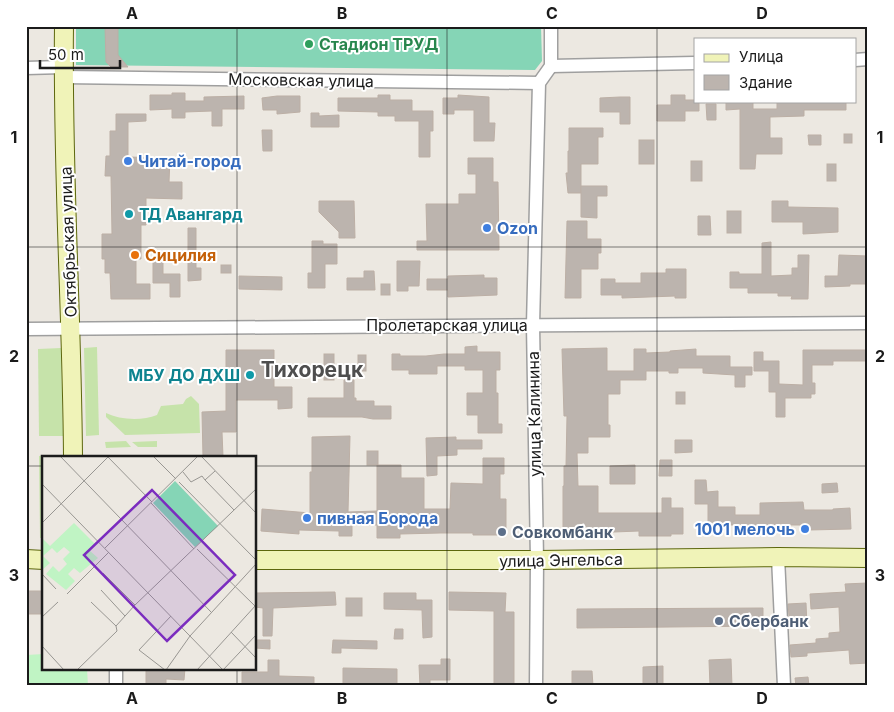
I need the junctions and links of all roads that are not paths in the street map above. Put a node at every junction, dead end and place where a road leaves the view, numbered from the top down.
1 (64, 26) edge
2 (551, 26) edge
3 (694, 63) edge
4 (551, 66) junction
5 (26, 68) edge
6 (63, 72) junction
7 (539, 83) junction
8 (868, 323) edge
9 (533, 325) junction
10 (26, 329) edge
11 (71, 329) junction
12 (73, 456) edge
13 (778, 557) junction
14 (868, 558) edge
15 (26, 559) edge
16 (42, 560) edge
17 (256, 560) edge
18 (537, 560) junction
19 (116, 670) edge
20 (116, 686) edge
21 (536, 686) edge
22 (784, 686) edge

1 - 6 main road, Октябрьская улица
2 - 4 street
3 - 4 street
4 - 7 street
5 - 6 street, Московская улица
6 - 7 street, Московская улица
6 - 11 main road, Октябрьская улица
7 - 9 street, улица Калинина
8 - 9 street, Пролетарская улица
9 - 11 street, Пролетарская улица
9 - 18 street, улица Калинина
10 - 11 street, Пролетарская улица
11 - 12 main road, Октябрьская улица
13 - 14 main road, улица Энгельса
13 - 18 main road, улица Энгельса
13 - 22 street
15 - 16 main road
17 - 18 main road, улица Энгельса
18 - 21 street, улица Калинина
19 - 20 street

